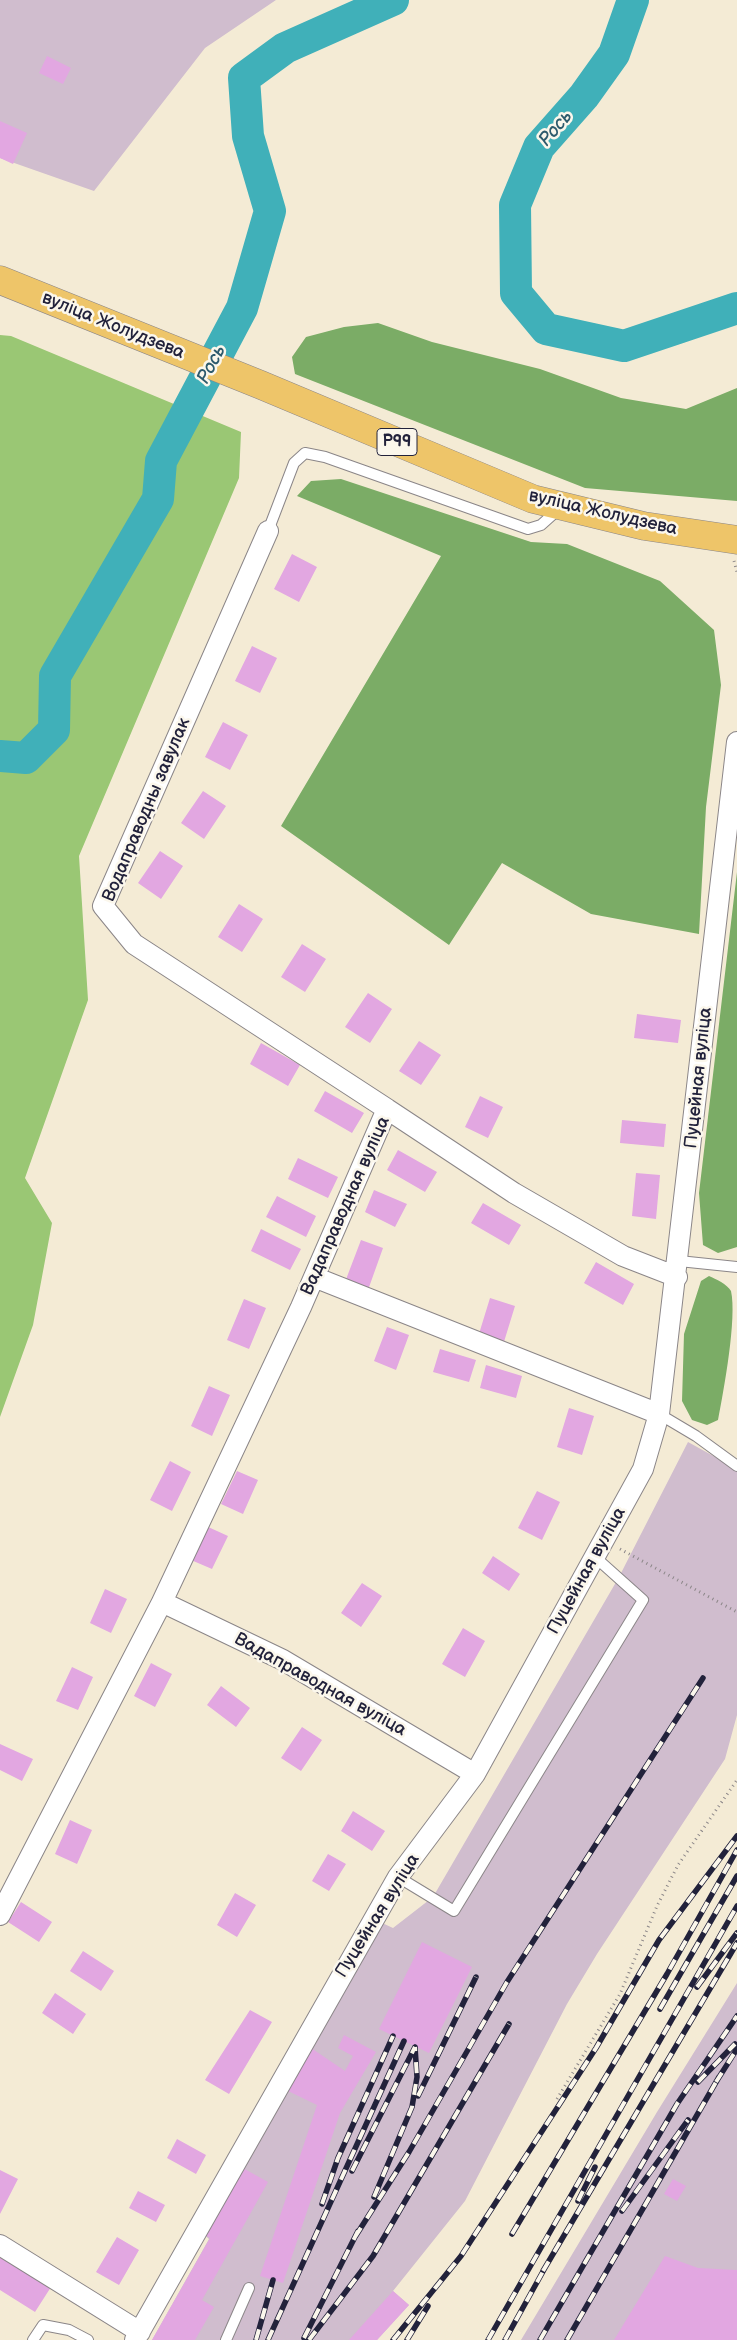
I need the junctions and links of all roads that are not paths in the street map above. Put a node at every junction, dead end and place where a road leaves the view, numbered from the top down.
1 (0, 280) edge
2 (562, 506) junction
3 (268, 531) joint
4 (737, 540) edge
5 (737, 742) edge
6 (388, 1109) junction
7 (737, 1267) edge
8 (678, 1269) junction
9 (314, 1277) junction
10 (659, 1414) junction
11 (737, 1466) edge
12 (600, 1548) junction
13 (162, 1602) junction
14 (475, 1774) junction
15 (398, 1877) junction
16 (0, 1915) edge
17 (0, 2245) edge
18 (249, 2288) dead end
19 (138, 2336) edge
20 (33, 2340) edge
21 (88, 2340) edge
22 (226, 2340) edge

1 - 2 main road, вуліца Жолудзева / Р99
2 - 3 lane
2 - 4 main road, вуліца Жолудзева / Р99
3 - 6 street, Водаправодны завулак
5 - 8 street, Пуцейная вуліца
6 - 8 street, Вадаправодная вуліца
6 - 9 street, Вадаправодная вуліца
7 - 8 lane
8 - 10 street, Пуцейная вуліца
9 - 10 street
9 - 13 street, Вадаправодная вуліца
10 - 11 lane
10 - 12 street, Пуцейная вуліца
12 - 14 street, Пуцейная вуліца
12 - 15 lane
13 - 14 street, Вадаправодная вуліца
13 - 16 street, Вадаправодная вуліца
14 - 15 street, Пуцейная вуліца
15 - 19 street, Пуцейная вуліца
17 - 19 street
18 - 22 lane
20 - 21 lane

